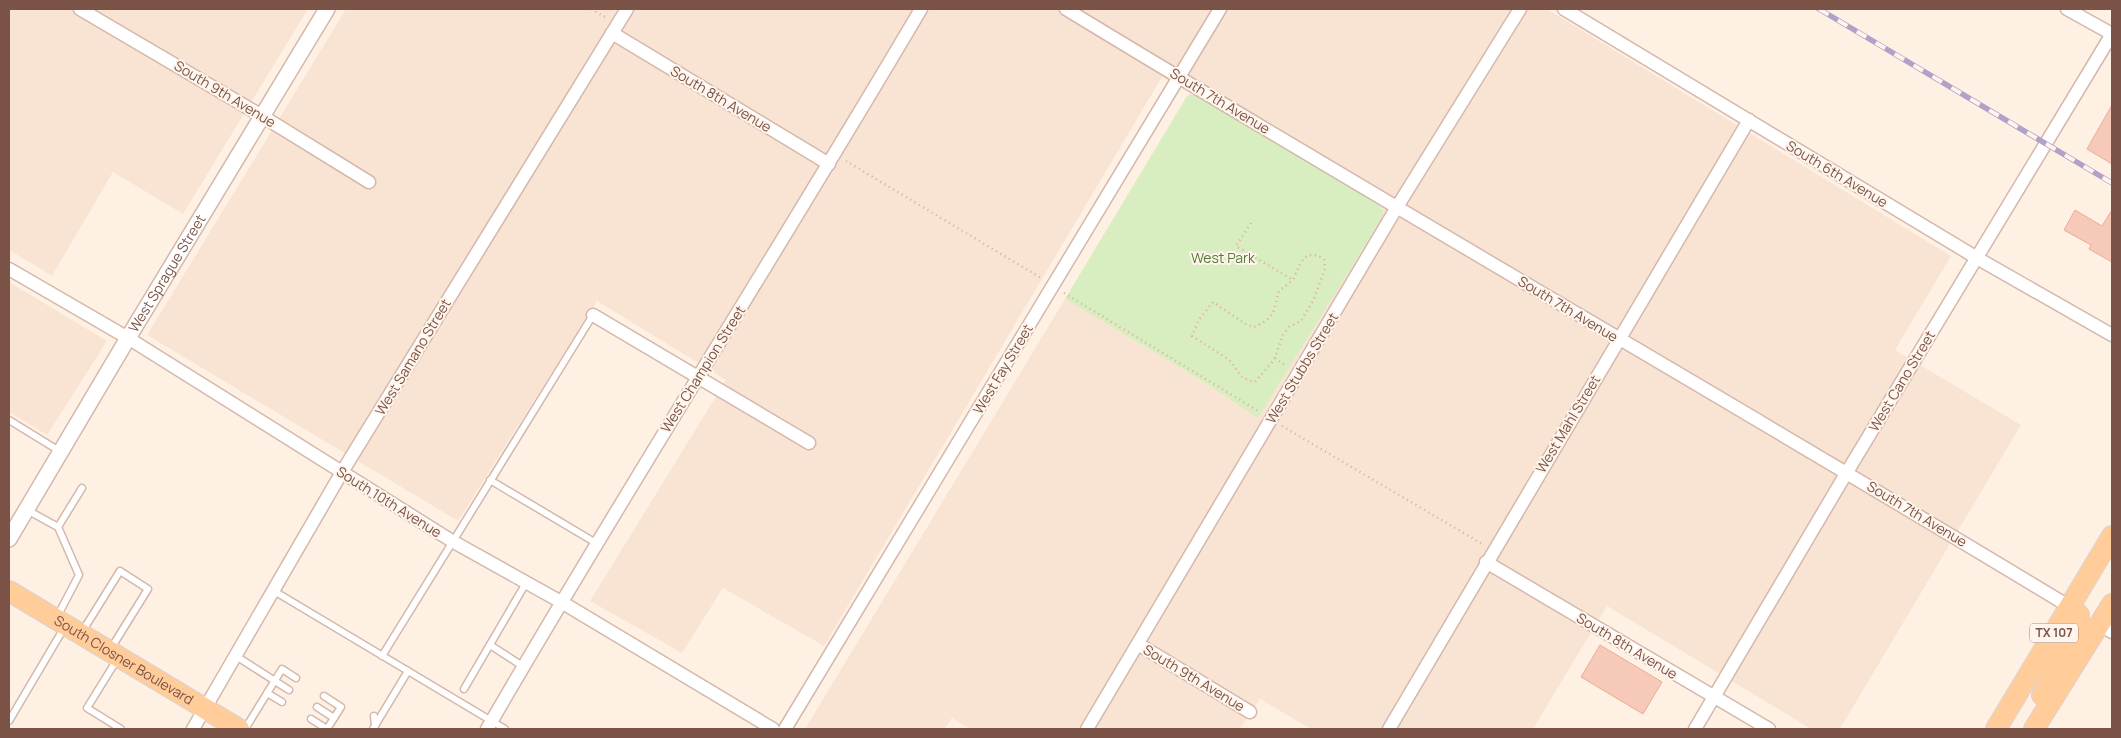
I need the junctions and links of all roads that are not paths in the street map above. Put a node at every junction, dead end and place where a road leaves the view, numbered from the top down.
1 (80, 9) edge
2 (327, 9) edge
3 (627, 9) edge
4 (921, 9) edge
5 (1066, 9) edge
6 (1220, 9) edge
7 (1520, 9) edge
8 (1564, 9) edge
9 (2068, 9) edge
10 (612, 33) junction
11 (2112, 34) edge
12 (1178, 77) junction
13 (262, 116) junction
14 (1750, 120) junction
15 (829, 164) junction
16 (369, 182) dead end
17 (1398, 207) junction
18 (1976, 258) junction
19 (9, 269) edge
20 (593, 315) joint
21 (2112, 335) edge
22 (128, 338) junction
23 (1618, 339) junction
24 (698, 378) junction
25 (9, 420) edge
26 (809, 443) dead end
27 (61, 452) junction
28 (342, 472) junction
29 (1847, 472) junction
30 (490, 480) junction
31 (82, 488) dead end
32 (26, 510) junction
33 (58, 527) junction
34 (2112, 536) edge
35 (9, 539) edge
36 (452, 541) junction
37 (596, 543) junction
38 (1486, 562) junction
39 (526, 582) junction
40 (9, 591) edge
41 (274, 591) junction
42 (562, 603) junction
43 (2112, 604) edge
44 (2070, 607) junction
45 (67, 626) junction
46 (2106, 628) edge
47 (1138, 644) junction
48 (490, 645) junction
49 (114, 654) junction
50 (236, 656) junction
51 (382, 656) junction
52 (524, 667) junction
53 (408, 671) junction
54 (296, 678) dead end
55 (275, 681) junction
56 (464, 689) dead end
57 (289, 690) dead end
58 (267, 693) junction
59 (324, 696) dead end
60 (393, 696) junction
61 (1714, 698) junction
62 (383, 699) dead end
63 (282, 702) dead end
64 (318, 707) dead end
65 (205, 708) junction
66 (1250, 712) dead end
67 (374, 716) dead end
68 (334, 718) junction
69 (310, 719) dead end
70 (9, 721) edge
71 (489, 725) edge
72 (2000, 725) edge
73 (374, 728) edge
74 (2035, 728) edge
75 (121, 729) edge
76 (193, 729) edge
77 (239, 729) edge
78 (245, 729) edge
79 (327, 729) edge
80 (505, 729) edge
81 (773, 729) edge
82 (785, 729) edge
83 (1087, 729) edge
84 (1389, 729) edge
85 (1695, 729) edge
86 (1769, 729) edge

1 - 13 street, South 9th Avenue
2 - 13 street, West Sprague Street
3 - 10 street, West Samano Street
4 - 15 street, West Champion Street
5 - 12 street, South 7th Avenue
6 - 12 street, West Fay Street
7 - 17 street, West Stubbs Street
8 - 14 street, South 6th Avenue
9 - 11 street
10 - 15 street, South 8th Avenue
10 - 28 street, West Samano Street
11 - 18 street, West Cano Street
12 - 17 street, South 7th Avenue
12 - 82 street, West Fay Street
13 - 16 street, South 9th Avenue
13 - 22 street, West Sprague Street
14 - 18 street, South 6th Avenue
14 - 23 street, West Mahl Street
15 - 24 street, West Champion Street
17 - 23 street, South 7th Avenue
17 - 47 street, West Stubbs Street
18 - 21 street, South 6th Avenue
18 - 29 street, West Cano Street
19 - 22 street, South 10th Avenue
20 - 24 street
20 - 30 lane
22 - 27 street, West Sprague Street
22 - 28 street, South 10th Avenue
23 - 29 street, South 7th Avenue
23 - 38 street, West Mahl Street
24 - 26 street
24 - 37 street, West Champion Street
25 - 27 lane
27 - 32 street, West Sprague Street
28 - 36 street, South 10th Avenue
28 - 41 street, West Samano Street
29 - 44 street, South 7th Avenue
29 - 61 street, West Cano Street
30 - 36 lane
30 - 37 lane
31 - 33 lane
32 - 33 lane
32 - 35 street, West Sprague Street
33 - 45 lane
34 - 44 main road, TX 107
36 - 39 street, South 10th Avenue
36 - 51 lane
37 - 42 street, West Champion Street
38 - 61 street, South 8th Avenue
38 - 84 street, West Mahl Street
39 - 42 street, South 10th Avenue
39 - 48 lane
40 - 45 main road, South Closner Boulevard
41 - 50 street, West Samano Street
41 - 51 lane
42 - 52 street, West Champion Street
42 - 81 street, South 10th Avenue
43 - 46 main road, TX 107
44 - 72 main road, TX 107
44 - 74 main road
45 - 49 main road, South Closner Boulevard
45 - 49 lane
45 - 70 lane
46 - 74 main road, TX 107
47 - 66 street, South 9th Avenue
47 - 83 street, West Stubbs Street
48 - 52 lane
48 - 56 lane
49 - 65 main road, South Closner Boulevard
49 - 75 lane
50 - 55 lane
50 - 65 street, West Samano Street
51 - 53 lane
52 - 71 street, West Champion Street
53 - 60 lane
53 - 71 lane
54 - 55 lane
55 - 57 lane
55 - 58 lane
58 - 63 lane
58 - 78 lane
59 - 68 lane
60 - 62 lane
60 - 73 lane
61 - 85 street, West Cano Street
61 - 86 street, South 8th Avenue
64 - 68 lane
65 - 76 street, West Samano Street
65 - 77 main road, South Closner Boulevard
67 - 73 lane
68 - 79 lane
69 - 79 lane
71 - 80 lane

